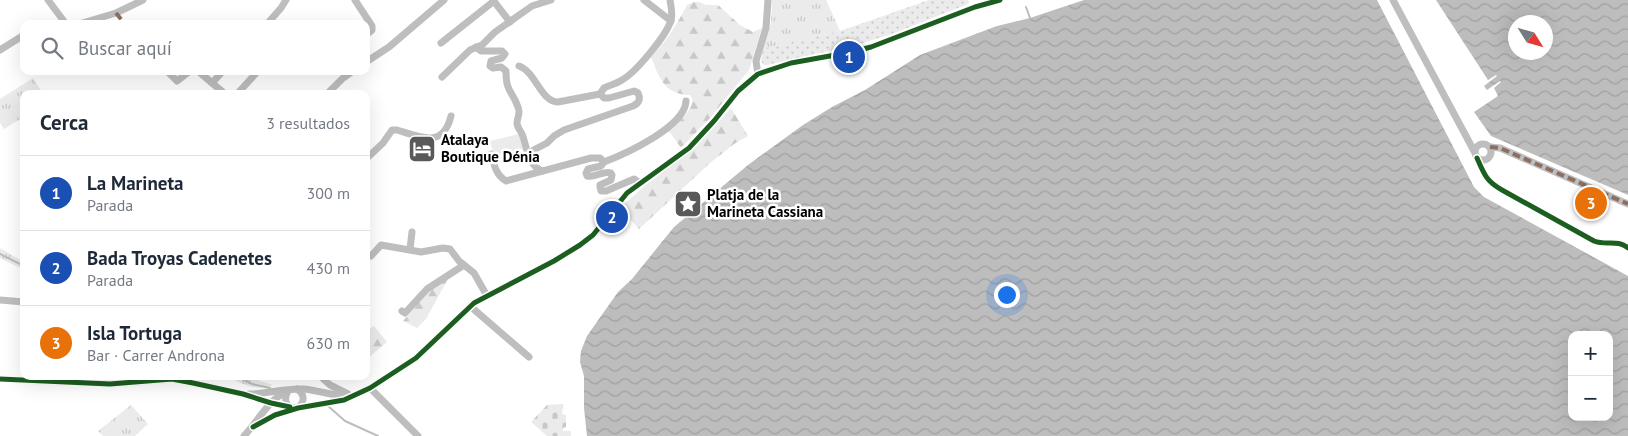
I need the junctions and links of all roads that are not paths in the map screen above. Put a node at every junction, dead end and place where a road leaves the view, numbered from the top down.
1 (48, 0) edge
2 (143, 0) edge
3 (286, 0) edge
4 (355, 0) edge
5 (444, 0) edge
6 (494, 0) edge
7 (551, 0) edge
8 (644, 0) edge
9 (670, 0) edge
10 (768, 0) edge
11 (972, 0) edge
12 (1000, 0) edge
13 (1394, 0) edge
14 (978, 4) edge
15 (63, 20) edge
16 (91, 20) edge
17 (270, 20) edge
18 (368, 20) edge
19 (671, 21) junction
20 (510, 22) junction
21 (20, 38) edge
22 (441, 42) dead end
23 (476, 47) junction
24 (0, 50) edge
25 (370, 59) edge
26 (519, 66) dead end
27 (758, 74) junction
28 (171, 75) edge
29 (185, 75) edge
30 (203, 75) edge
31 (219, 75) edge
32 (254, 75) edge
33 (348, 75) edge
34 (442, 77) dead end
35 (212, 83) junction
36 (216, 90) edge
37 (240, 90) edge
38 (331, 90) edge
39 (600, 94) junction
40 (686, 101) dead end
41 (451, 116) dead end
42 (1463, 131) junction
43 (1479, 144) junction
44 (1490, 148) junction
45 (528, 153) junction
46 (491, 154) dead end
47 (370, 155) edge
48 (1476, 155) junction
49 (1487, 159) junction
50 (604, 162) junction
51 (542, 171) junction
52 (640, 183) junction
53 (1490, 184) junction
54 (1628, 204) edge
55 (412, 232) dead end
56 (1628, 248) edge
57 (410, 249) junction
58 (371, 256) dead end
59 (464, 265) junction
60 (487, 296) junction
61 (0, 300) edge
62 (20, 302) edge
63 (470, 306) junction
64 (402, 310) dead end
65 (529, 358) dead end
66 (0, 378) edge
67 (20, 379) edge
68 (37, 380) edge
69 (172, 380) edge
70 (172, 380) edge
71 (324, 380) edge
72 (370, 388) junction
73 (290, 390) junction
74 (243, 394) junction
75 (357, 394) junction
76 (271, 403) junction
77 (290, 407) junction
78 (298, 408) junction
79 (253, 427) junction
80 (244, 436) edge
81 (418, 436) edge

1 - 15 street
2 - 16 street
3 - 17 street
4 - 18 street
5 - 25 street
6 - 20 street
6 - 22 street
7 - 20 street
8 - 19 street
9 - 19 street
10 - 27 street
11 - 14 street
12 - 14 street
13 - 42 street
14 - 27 street
19 - 39 street
20 - 23 street
21 - 24 street
23 - 34 street
23 - 45 street
26 - 39 street
27 - 52 street
28 - 29 street
30 - 35 street
31 - 35 street
32 - 37 street
33 - 38 street
35 - 36 street
39 - 45 street
40 - 50 street
41 - 47 street
42 - 43 street
42 - 48 street
43 - 44 street
43 - 48 street
44 - 49 street
44 - 54 street
45 - 51 street
46 - 51 street
48 - 49 street
48 - 53 street
49 - 53 street
50 - 51 street
50 - 52 street
52 - 60 street
53 - 56 street
55 - 57 street
57 - 58 street
57 - 59 street
59 - 60 street
59 - 64 street
60 - 63 street
61 - 62 street
63 - 65 street
63 - 72 street
66 - 67 street
68 - 69 street
70 - 74 street
71 - 75 street
72 - 75 street
72 - 81 street
73 - 74 street
73 - 75 street
73 - 76 street
73 - 77 street
73 - 78 street
74 - 76 street
75 - 78 street
76 - 77 street
76 - 79 street
77 - 78 street
78 - 79 street
79 - 80 street

